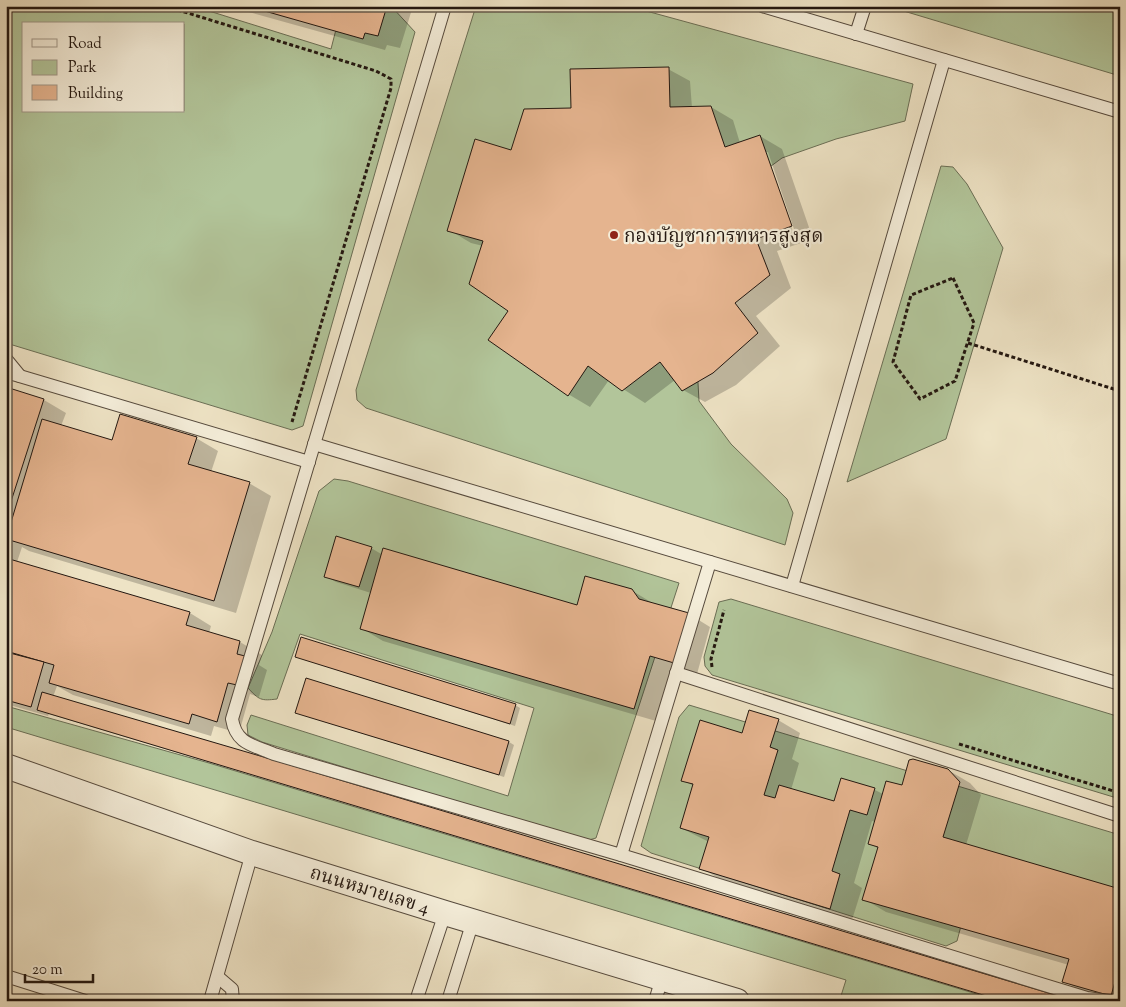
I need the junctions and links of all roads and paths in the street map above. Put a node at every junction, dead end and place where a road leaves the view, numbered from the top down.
1 (165, 6) edge
2 (445, 6) edge
3 (762, 6) edge
4 (865, 6) edge
5 (856, 34) junction
6 (944, 60) junction
7 (1120, 112) edge
8 (968, 342) junction
9 (6, 359) edge
10 (6, 372) edge
11 (20, 376) junction
12 (1120, 391) edge
13 (292, 422) dead end
14 (314, 444) junction
15 (309, 462) junction
16 (710, 562) junction
17 (792, 586) junction
18 (724, 610) dead end
19 (712, 667) dead end
20 (676, 673) junction
21 (1120, 684) edge
22 (959, 743) dead end
23 (6, 766) edge
24 (1120, 793) edge
25 (1120, 816) edge
26 (252, 853) junction
27 (621, 855) junction
28 (445, 913) junction
29 (474, 921) junction
30 (6, 976) edge
31 (218, 977) junction
32 (662, 978) junction
33 (700, 995) edge
34 (1120, 998) edge
35 (85, 1001) edge
36 (210, 1001) edge
37 (233, 1001) edge
38 (416, 1001) edge
39 (448, 1001) edge
40 (655, 1001) edge
41 (737, 1001) edge
42 (1110, 1001) edge

1 - 13 path
2 - 14 lane
3 - 5 lane
4 - 5 lane
5 - 6 lane
6 - 7 lane
6 - 17 lane
8 - 8 path
8 - 12 path
9 - 11 lane
10 - 11 lane
11 - 15 lane
14 - 15 lane
14 - 16 lane
15 - 27 lane
16 - 17 lane
16 - 20 lane
17 - 21 lane
18 - 19 path
20 - 25 lane
20 - 27 lane
22 - 24 path
23 - 26 street, ถนนหมายเลข 4
26 - 28 street, ถนนหมายเลข 4
26 - 31 lane
27 - 42 lane
28 - 29 street, ถนนหมายเลข 4
28 - 38 lane
29 - 32 street, ถนนหมายเลข 4
29 - 39 lane
30 - 35 lane
31 - 36 lane
31 - 37 lane
32 - 33 street, ถนนหมายเลข 4
32 - 40 lane
33 - 41 street, ถนนหมายเลข 4
34 - 42 lane

